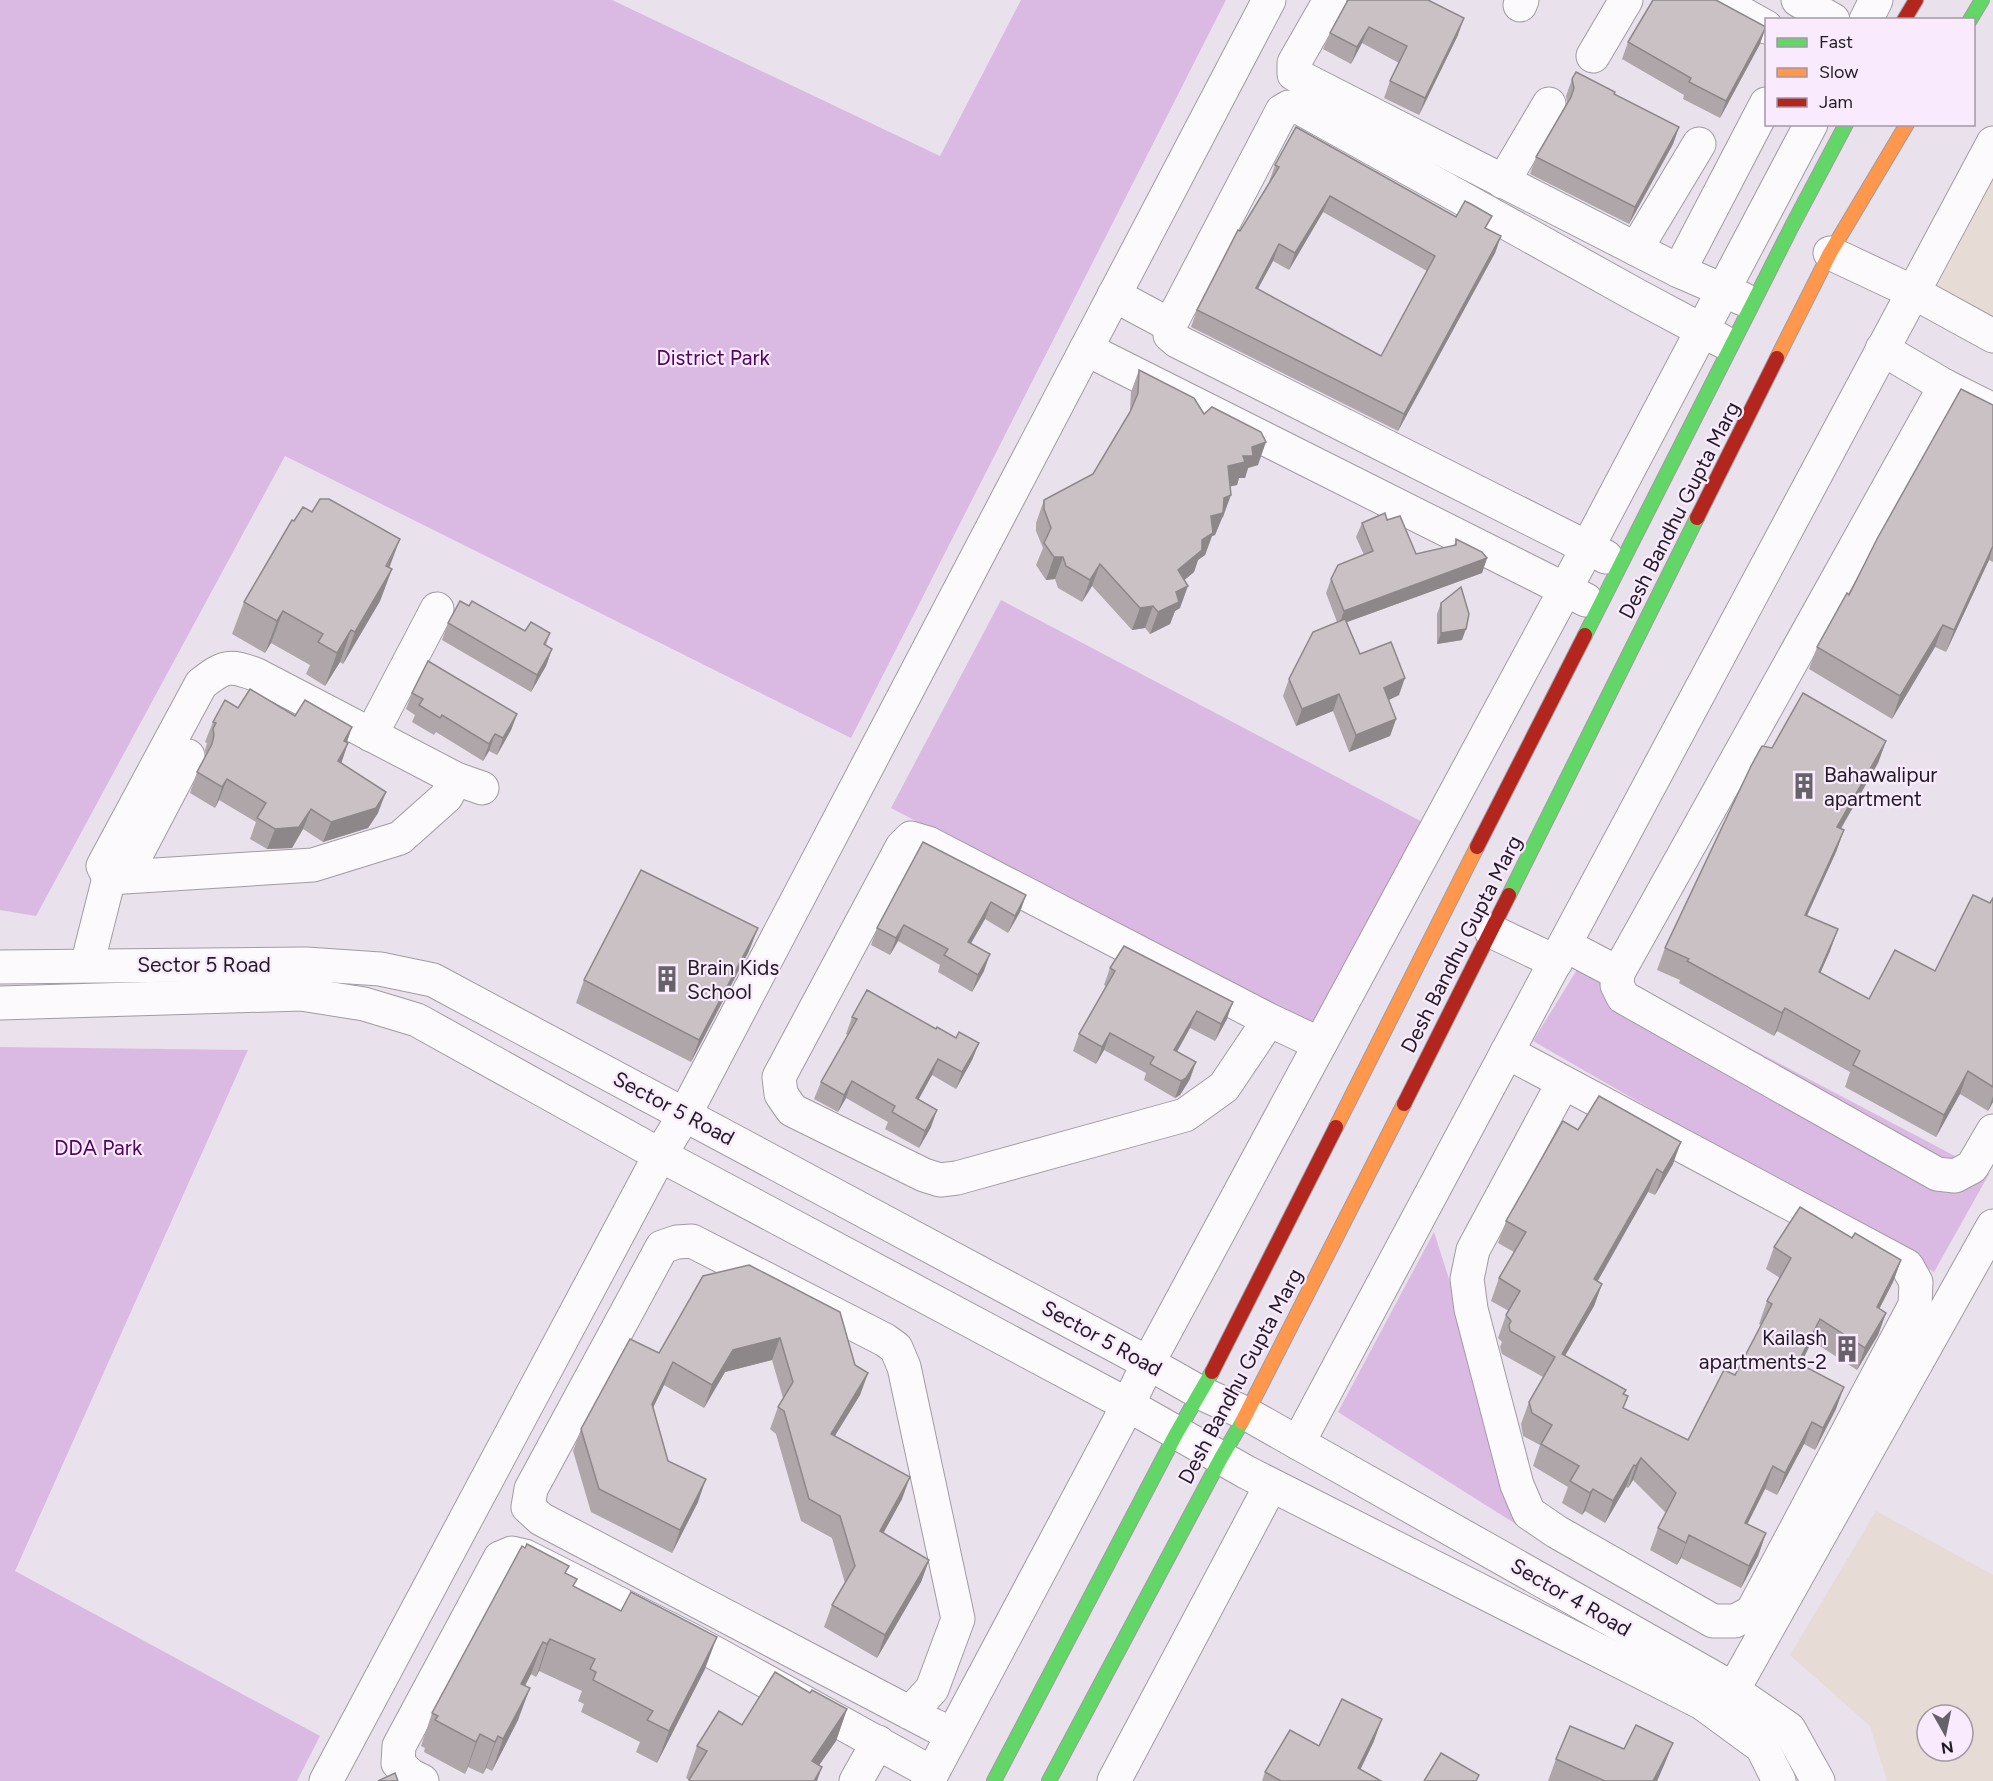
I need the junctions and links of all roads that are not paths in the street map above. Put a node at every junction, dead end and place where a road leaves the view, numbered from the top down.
1 (1269, 0) edge
2 (1330, 0) edge
3 (1626, 0) edge
4 (1718, 0) edge
5 (1798, 0) edge
6 (1875, 0) edge
7 (1916, 0) edge
8 (1982, 0) edge
9 (1830, 18) edge
10 (1867, 18) edge
11 (1905, 18) edge
12 (1971, 18) edge
13 (1765, 26) edge
14 (1593, 56) dead end
15 (1549, 104) dead end
16 (1765, 108) edge
17 (1810, 126) edge
18 (1845, 126) edge
19 (1906, 126) edge
20 (1993, 143) edge
21 (1699, 144) dead end
22 (1503, 182) junction
23 (1636, 249) junction
24 (1830, 253) junction
25 (1679, 271) junction
26 (1723, 291) junction
27 (1913, 292) junction
28 (1114, 295) junction
29 (1753, 303) junction
30 (1170, 326) junction
31 (1702, 330) junction
32 (1993, 336) edge
33 (1732, 345) junction
34 (1086, 349) junction
35 (1882, 349) junction
36 (1945, 386) junction
37 (1993, 410) edge
38 (1587, 549) junction
39 (1621, 564) junction
40 (1565, 590) junction
41 (1599, 607) junction
42 (438, 609) dead end
43 (371, 735) junction
44 (188, 756) dead end
45 (117, 877) junction
46 (1491, 931) junction
47 (1561, 954) junction
48 (87, 965) junction
49 (0, 967) edge
50 (1618, 973) junction
51 (0, 1003) edge
52 (1269, 1020) junction
53 (1320, 1044) junction
54 (1507, 1052) junction
55 (1563, 1083) junction
56 (685, 1114) junction
57 (1993, 1131) edge
58 (660, 1155) junction
59 (1993, 1226) edge
60 (1983, 1268) edge
61 (1148, 1362) junction
62 (1201, 1393) junction
63 (1128, 1405) junction
64 (1246, 1414) junction
65 (1176, 1434) junction
66 (1298, 1443) junction
67 (1221, 1458) junction
68 (1271, 1485) junction
69 (1733, 1690) junction
70 (910, 1713) junction
71 (952, 1734) junction
72 (878, 1742) junction
73 (930, 1777) edge
74 (326, 1781) edge
75 (422, 1781) edge
76 (856, 1781) edge
77 (994, 1781) edge
78 (1049, 1781) edge
79 (1114, 1781) edge
80 (1779, 1781) edge
81 (1818, 1781) edge

1 - 28 street
2 - 22 street
3 - 14 street
4 - 13 street
5 - 9 street
6 - 10 street
7 - 11 street
8 - 12 street
15 - 22 street
16 - 25 street
17 - 26 street
18 - 29 street, Desh Bandhu Gupta Marg
19 - 24 street, Desh Bandhu Gupta Marg
20 - 27 street
21 - 23 street
22 - 23 street
23 - 25 street
24 - 27 street
24 - 46 street, Desh Bandhu Gupta Marg
25 - 26 street
26 - 29 street
26 - 31 street
27 - 32 street
27 - 35 street
28 - 30 street
28 - 34 street
29 - 33 street, Desh Bandhu Gupta Marg
30 - 31 street
30 - 38 street
31 - 33 street
31 - 38 street
33 - 39 street, Desh Bandhu Gupta Marg
34 - 40 street
34 - 56 street
35 - 36 street
35 - 47 street
36 - 37 street
36 - 50 street
38 - 39 street
38 - 40 street
39 - 41 street, Desh Bandhu Gupta Marg
40 - 41 street
40 - 53 street
41 - 62 street, Desh Bandhu Gupta Marg
42 - 43 street
43 - 45 street
43 - 45 street
44 - 45 street
45 - 48 street
46 - 47 street
46 - 64 street, Desh Bandhu Gupta Marg
47 - 50 street
47 - 54 street
48 - 49 street, Sector 5 Road
48 - 56 street, Sector 5 Road
50 - 57 street
51 - 58 street, Sector 5 Road
52 - 52 street
52 - 53 street
53 - 61 street
54 - 55 street
54 - 66 street
55 - 55 street
56 - 58 street
56 - 61 street, Sector 5 Road
58 - 63 street, Sector 5 Road
58 - 74 street
59 - 60 street
60 - 69 street
61 - 62 street, Sector 5 Road
61 - 63 street
62 - 64 street, Sector 5 Road
62 - 65 street, Desh Bandhu Gupta Marg
63 - 65 street, Sector 5 Road
63 - 71 street
64 - 66 street, Sector 5 Road
64 - 67 street, Desh Bandhu Gupta Marg
65 - 67 street, Sector 5 Road
65 - 77 street, Desh Bandhu Gupta Marg
66 - 69 street, Sector 4 Road
67 - 68 street, Sector 5 Road
67 - 78 street, Desh Bandhu Gupta Marg
68 - 79 street
68 - 80 street, Sector 4 Road
69 - 81 street, Sector 4 Road
70 - 70 street
70 - 71 street
71 - 73 street
72 - 73 street
72 - 75 street
72 - 76 street

